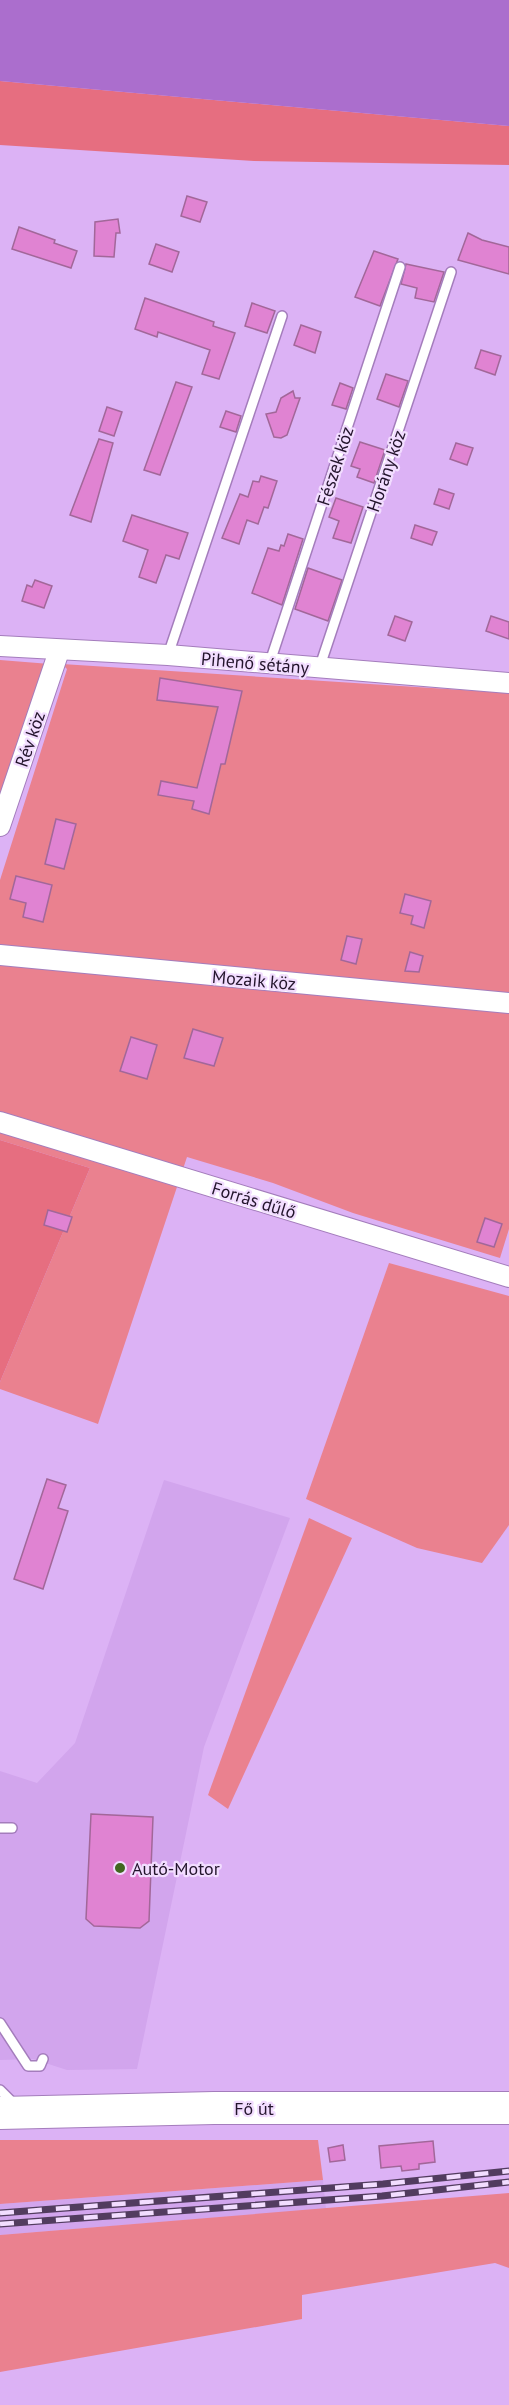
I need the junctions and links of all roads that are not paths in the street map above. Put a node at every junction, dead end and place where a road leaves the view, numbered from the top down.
1 (400, 267) dead end
2 (451, 272) dead end
3 (282, 316) dead end
4 (0, 646) edge
5 (59, 651) junction
6 (168, 655) junction
7 (269, 665) junction
8 (319, 669) junction
9 (509, 683) edge
10 (0, 826) edge
11 (0, 955) edge
12 (509, 1003) edge
13 (0, 1122) edge
14 (509, 1277) edge
15 (0, 1828) edge
16 (12, 1828) dead end
17 (0, 2023) edge
18 (43, 2059) dead end
19 (0, 2090) edge
20 (509, 2108) edge
21 (10, 2113) edge

1 - 7 lane, Fészek köz
2 - 8 lane, Horány köz
3 - 6 lane
4 - 5 street, Pihenő sétány
5 - 6 street, Pihenő sétány
5 - 10 street, Rév köz
6 - 7 street, Pihenő sétány
7 - 8 street, Pihenő sétány
8 - 9 street, Pihenő sétány
11 - 12 street, Mozaik köz
13 - 14 street, Forrás dűlő
15 - 16 lane
17 - 18 lane
19 - 21 lane
20 - 21 main road, Fő út

